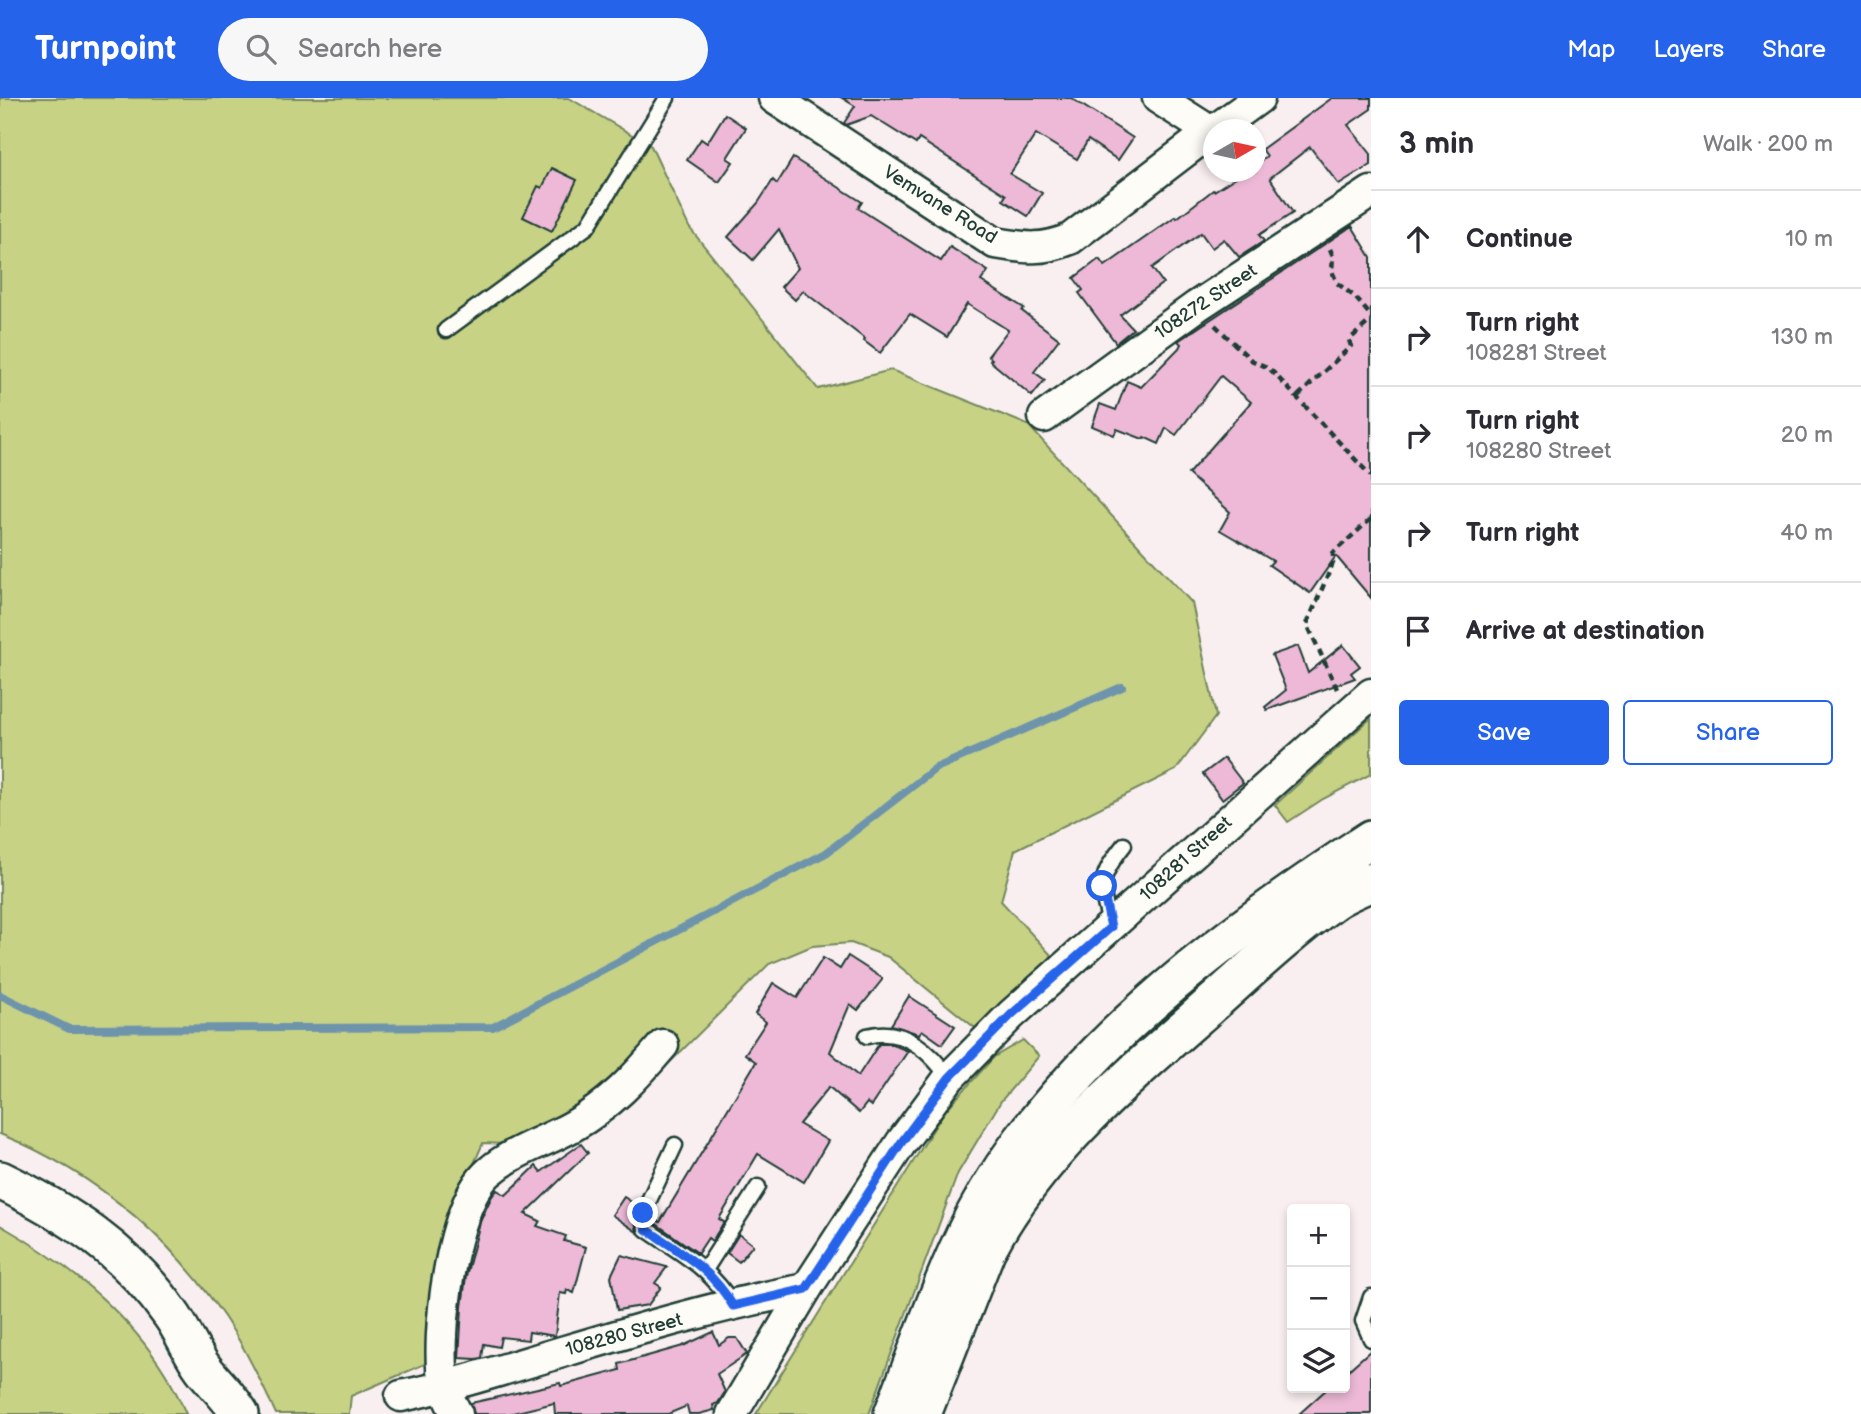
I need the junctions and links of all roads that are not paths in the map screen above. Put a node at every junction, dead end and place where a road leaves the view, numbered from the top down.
1 (667, 98) edge
2 (774, 98) edge
3 (1158, 98) edge
4 (1259, 98) edge
5 (1230, 119) edge
6 (1203, 125) edge
7 (1203, 139) edge
8 (1371, 192) edge
9 (446, 330) dead end
10 (1044, 417) dead end
11 (1371, 694) edge
12 (1371, 839) edge
13 (1124, 845) dead end
14 (1371, 882) edge
15 (1111, 927) junction
16 (867, 1036) dead end
17 (663, 1045) dead end
18 (949, 1078) junction
19 (675, 1145) dead end
20 (0, 1180) edge
21 (758, 1187) dead end
22 (705, 1270) junction
23 (806, 1289) junction
24 (1371, 1297) edge
25 (733, 1306) junction
26 (1371, 1339) edge
27 (202, 1367) junction
28 (444, 1387) junction
29 (401, 1396) dead end
30 (217, 1414) edge
31 (240, 1414) edge
32 (457, 1414) edge
33 (732, 1414) edge
34 (893, 1414) edge
35 (922, 1414) edge

1 - 9 lane
2 - 7 street, Vemvane Road
3 - 6 street
4 - 5 street, Vemvane Road
8 - 10 street, 108272 Street
11 - 15 street, 108281 Street
12 - 34 street
13 - 15 lane
14 - 35 street
15 - 18 street, 108281 Street
16 - 18 lane
17 - 28 street
18 - 23 street, 108281 Street
19 - 22 lane
20 - 27 street
21 - 22 lane
22 - 25 lane
23 - 25 street, 108280 Street
23 - 33 street, 108281 Street
24 - 26 lane
25 - 28 street, 108280 Street
27 - 30 street
27 - 31 street
28 - 29 street, 108280 Street
28 - 32 street

